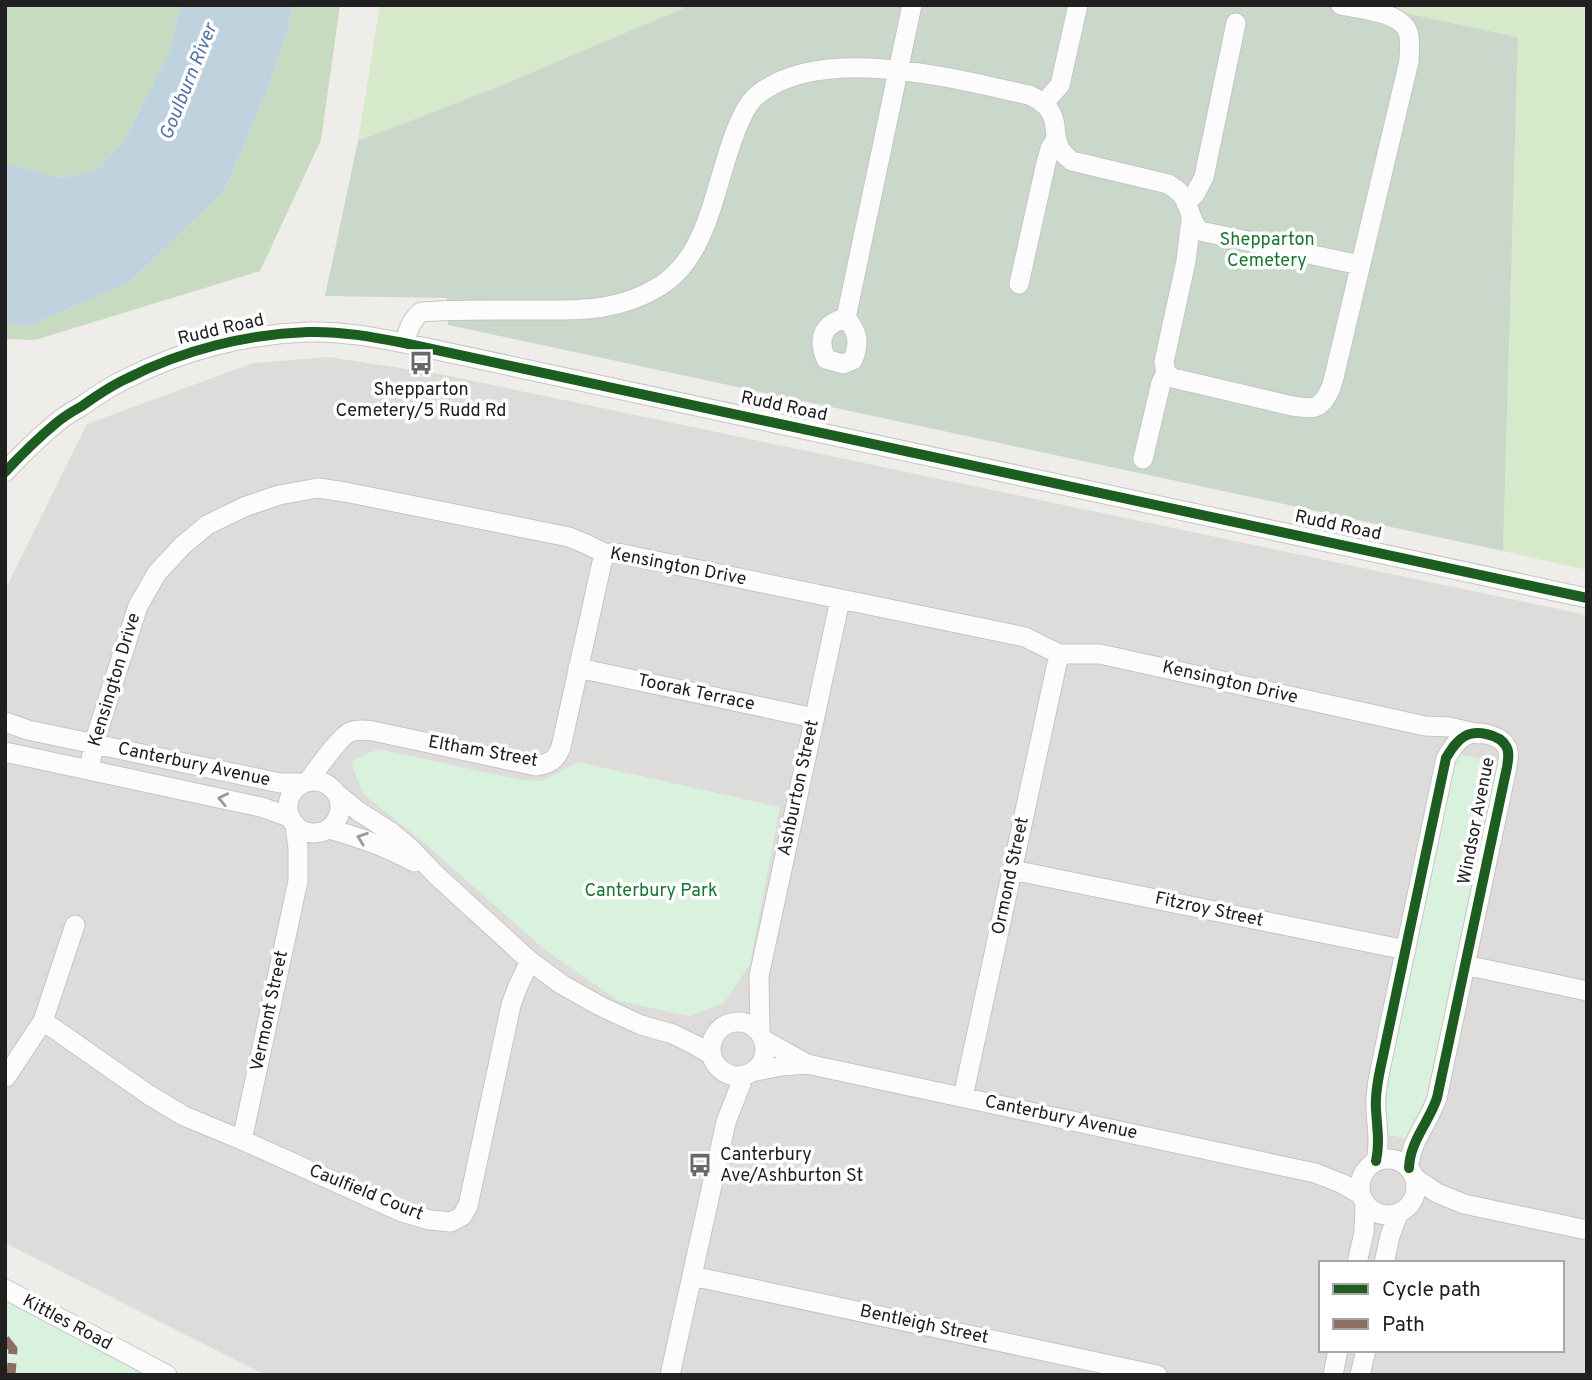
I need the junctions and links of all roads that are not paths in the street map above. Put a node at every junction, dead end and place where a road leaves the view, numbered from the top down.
1 (912, 5) edge
2 (1078, 5) edge
3 (1341, 5) edge
4 (1236, 23) dead end
5 (899, 70) junction
6 (1043, 104) junction
7 (1056, 139) junction
8 (1189, 211) junction
9 (1360, 265) junction
10 (1019, 284) dead end
11 (846, 318) dead end
12 (404, 343) junction
13 (1166, 373) junction
14 (1143, 459) dead end
15 (5, 472) edge
16 (604, 553) junction
17 (1587, 598) edge
18 (840, 600) junction
19 (1059, 654) junction
20 (578, 668) junction
21 (814, 718) junction
22 (5, 722) edge
23 (1425, 726) junction
24 (1479, 734) junction
25 (94, 743) junction
26 (333, 750) junction
27 (5, 752) edge
28 (1446, 758) junction
29 (89, 770) junction
30 (305, 782) junction
31 (333, 790) junction
32 (292, 822) junction
33 (326, 831) junction
34 (1012, 870) junction
35 (436, 875) junction
36 (298, 881) junction
37 (75, 925) dead end
38 (1406, 950) junction
39 (530, 961) junction
40 (1465, 965) junction
41 (759, 976) junction
42 (1587, 991) edge
43 (43, 1021) junction
44 (728, 1025) junction
45 (673, 1034) junction
46 (762, 1036) junction
47 (715, 1062) junction
48 (807, 1064) junction
49 (750, 1073) junction
50 (6, 1077) edge
51 (963, 1097) junction
52 (726, 1122) junction
53 (242, 1140) junction
54 (1372, 1164) junction
55 (1315, 1173) junction
56 (1412, 1173) junction
57 (1363, 1199) junction
58 (1464, 1204) junction
59 (1404, 1210) junction
60 (1587, 1230) edge
61 (1357, 1261) edge
62 (1384, 1261) edge
63 (692, 1276) junction
64 (5, 1289) edge
65 (1338, 1352) edge
66 (1366, 1352) edge
67 (167, 1375) edge
68 (670, 1375) edge
69 (1157, 1375) edge
70 (1333, 1375) edge
71 (1360, 1375) edge

1 - 5 street
2 - 6 street
3 - 9 street
4 - 8 street
5 - 6 street
5 - 11 street
5 - 12 street
6 - 7 street
7 - 8 street
7 - 10 street
8 - 9 street
8 - 13 street
9 - 13 street
12 - 15 street, Rudd Road
12 - 17 street, Rudd Road
13 - 14 street
16 - 18 street, Kensington Drive
16 - 20 street, Eltham Street
16 - 25 street, Kensington Drive
18 - 19 street, Kensington Drive
18 - 21 street, Ashburton Street
19 - 23 street, Kensington Drive
19 - 34 street, Ormond Street
20 - 21 street, Toorak Terrace
20 - 26 street, Eltham Street
21 - 41 street, Ashburton Street
22 - 25 street, Canterbury Avenue
23 - 24 street, Kensington Drive
23 - 28 street
24 - 28 street, Windsor Avenue
24 - 40 street, Windsor Avenue
25 - 29 street, Kensington Drive
25 - 30 street, Canterbury Avenue
26 - 30 street
26 - 31 street
27 - 29 street, Canterbury Avenue
28 - 38 street
32 -> 29 street, Canterbury Avenue
30 - 31 street
30 - 32 street
31 - 33 street
31 - 35 street
32 - 33 street
32 - 36 street, Vermont Street
35 -> 33 street
33 - 36 street, Vermont Street
34 - 38 street, Fitzroy Street
34 - 51 street, Ormond Street
35 - 39 street
36 - 53 street, Vermont Street
37 - 43 street
38 - 54 street
39 - 45 street
39 - 53 street, Caulfield Court
40 - 42 street
40 - 56 street, Windsor Avenue
41 - 44 street, Ashburton Street
41 - 46 street, Ashburton Street
43 - 50 street
43 - 53 street, Caulfield Court
44 - 45 street
44 - 46 street
44 - 47 street
45 - 47 street
46 - 48 street, Canterbury Avenue
46 - 49 street
47 - 49 street
47 - 52 street
48 - 49 street, Canterbury Avenue
48 - 51 street, Canterbury Avenue
49 - 52 street
51 - 55 street, Canterbury Avenue
52 - 63 street
54 - 55 street, Canterbury Avenue
54 - 56 street
54 - 57 street
55 - 57 street, Canterbury Avenue
56 - 58 street
56 - 59 street
57 - 59 street
57 - 61 street
58 - 59 street
58 - 60 street
59 - 62 street
63 - 68 street
63 - 69 street, Bentleigh Street
64 - 67 street, Kittles Road
65 - 70 street
66 - 71 street

